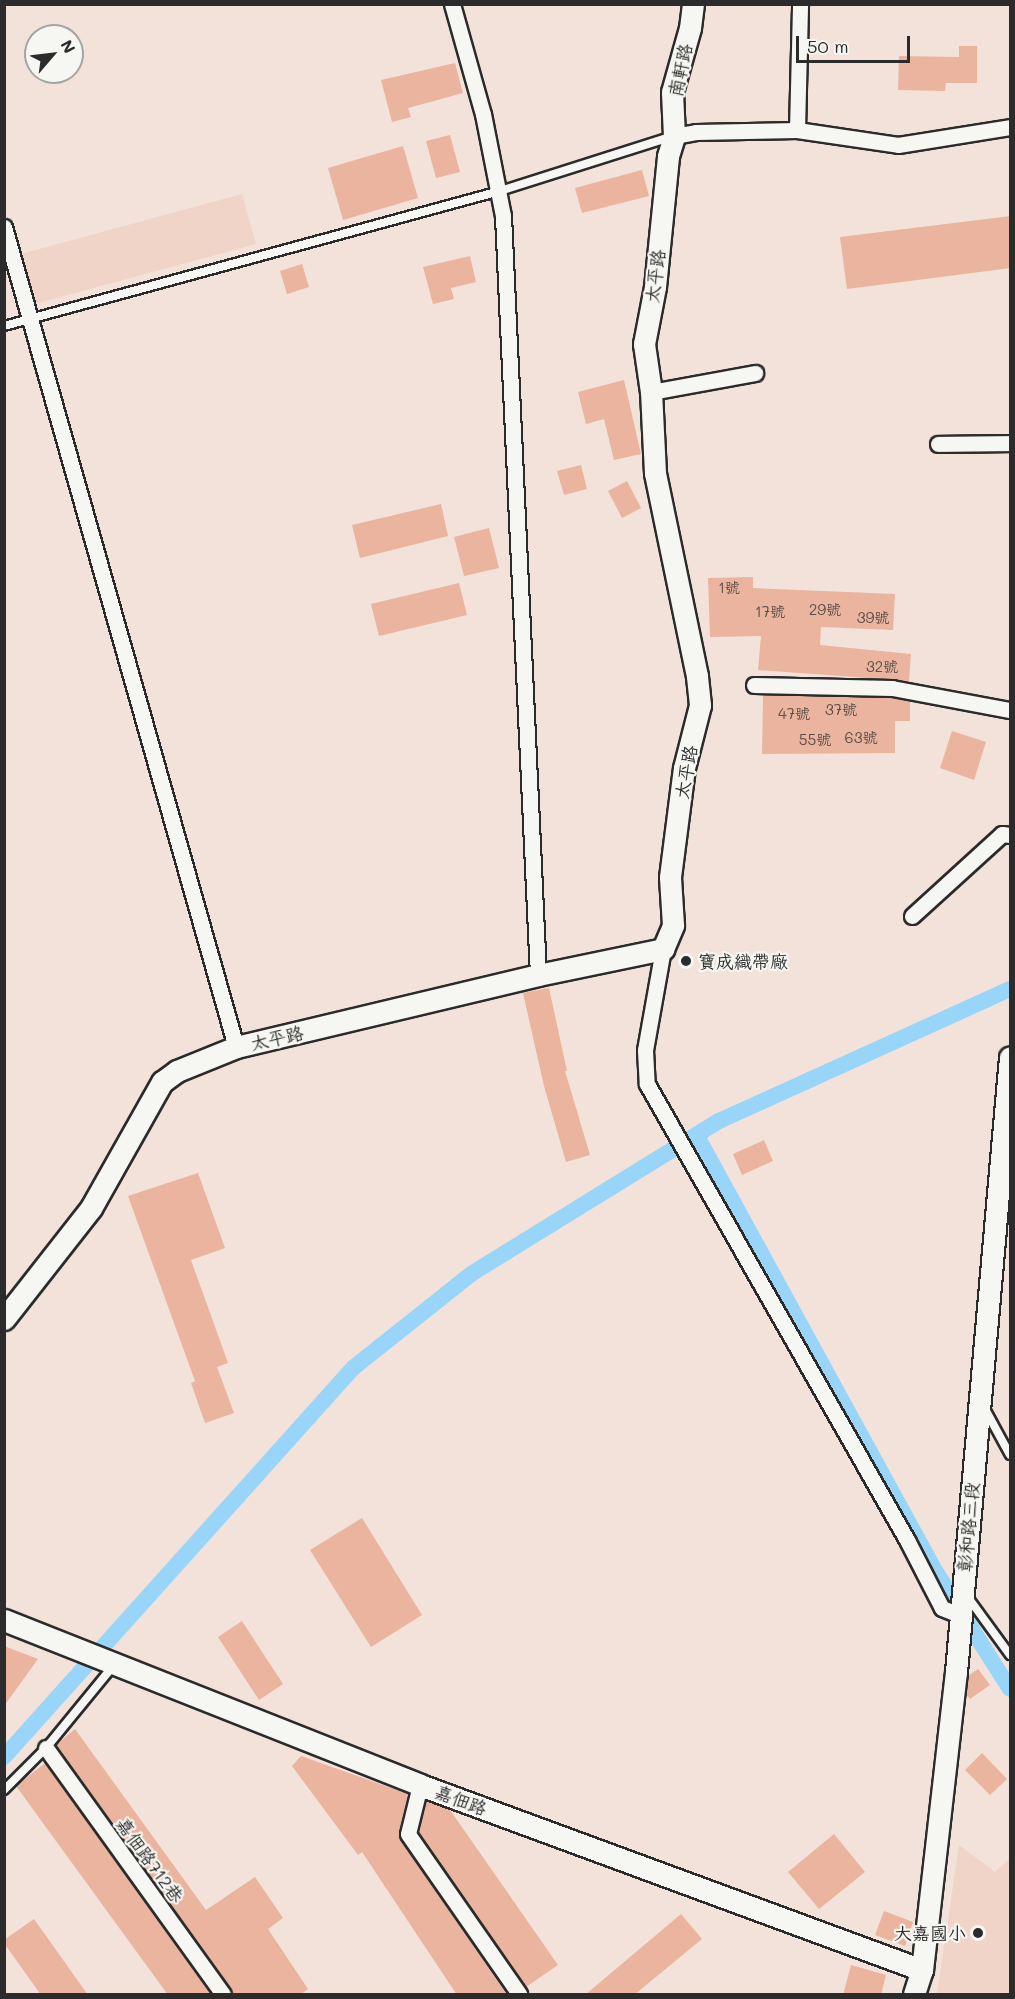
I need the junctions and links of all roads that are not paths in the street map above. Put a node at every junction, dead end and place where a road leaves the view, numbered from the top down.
1 (452, 4) edge
2 (693, 4) edge
3 (800, 4) edge
4 (1011, 127) edge
5 (797, 130) junction
6 (674, 136) junction
7 (500, 191) junction
8 (4, 227) edge
9 (30, 319) junction
10 (4, 326) edge
11 (754, 374) dead end
12 (651, 392) junction
13 (1011, 443) edge
14 (938, 444) dead end
15 (754, 685) dead end
16 (1011, 710) edge
17 (1011, 835) edge
18 (912, 916) dead end
19 (663, 949) junction
20 (538, 975) junction
21 (236, 1047) junction
22 (1011, 1057) edge
23 (4, 1319) edge
24 (980, 1400) junction
25 (1011, 1455) edge
26 (963, 1590) junction
27 (962, 1616) junction
28 (4, 1620) edge
29 (1011, 1655) edge
30 (115, 1664) junction
31 (46, 1748) junction
32 (420, 1785) junction
33 (4, 1790) edge
34 (922, 1970) junction
35 (519, 1994) edge
36 (223, 1995) edge
37 (914, 1995) edge

1 - 7 street
2 - 6 street, 南軒路
3 - 5 street
4 - 5 street
5 - 6 street
6 - 7 lane
6 - 12 street, 太平路
7 - 9 lane
7 - 20 street
8 - 9 street
9 - 10 lane
9 - 21 street
11 - 12 street
12 - 19 street, 太平路
13 - 14 street
15 - 16 street
17 - 18 street
19 - 20 street, 太平路
19 - 27 street
20 - 21 street, 太平路
21 - 23 street, 太平路
22 - 24 street, 彰和路三段
24 - 25 lane
24 - 26 street, 彰和路三段
26 - 27 street, 彰和路三段
26 - 29 lane
27 - 34 street, 彰和路三段
28 - 30 street, 嘉佃路
30 - 31 lane
30 - 32 street, 嘉佃路
31 - 33 lane
31 - 36 street, 嘉佃路712巷
32 - 34 street, 嘉佃路
32 - 35 street
34 - 37 street, 彰和路三段

